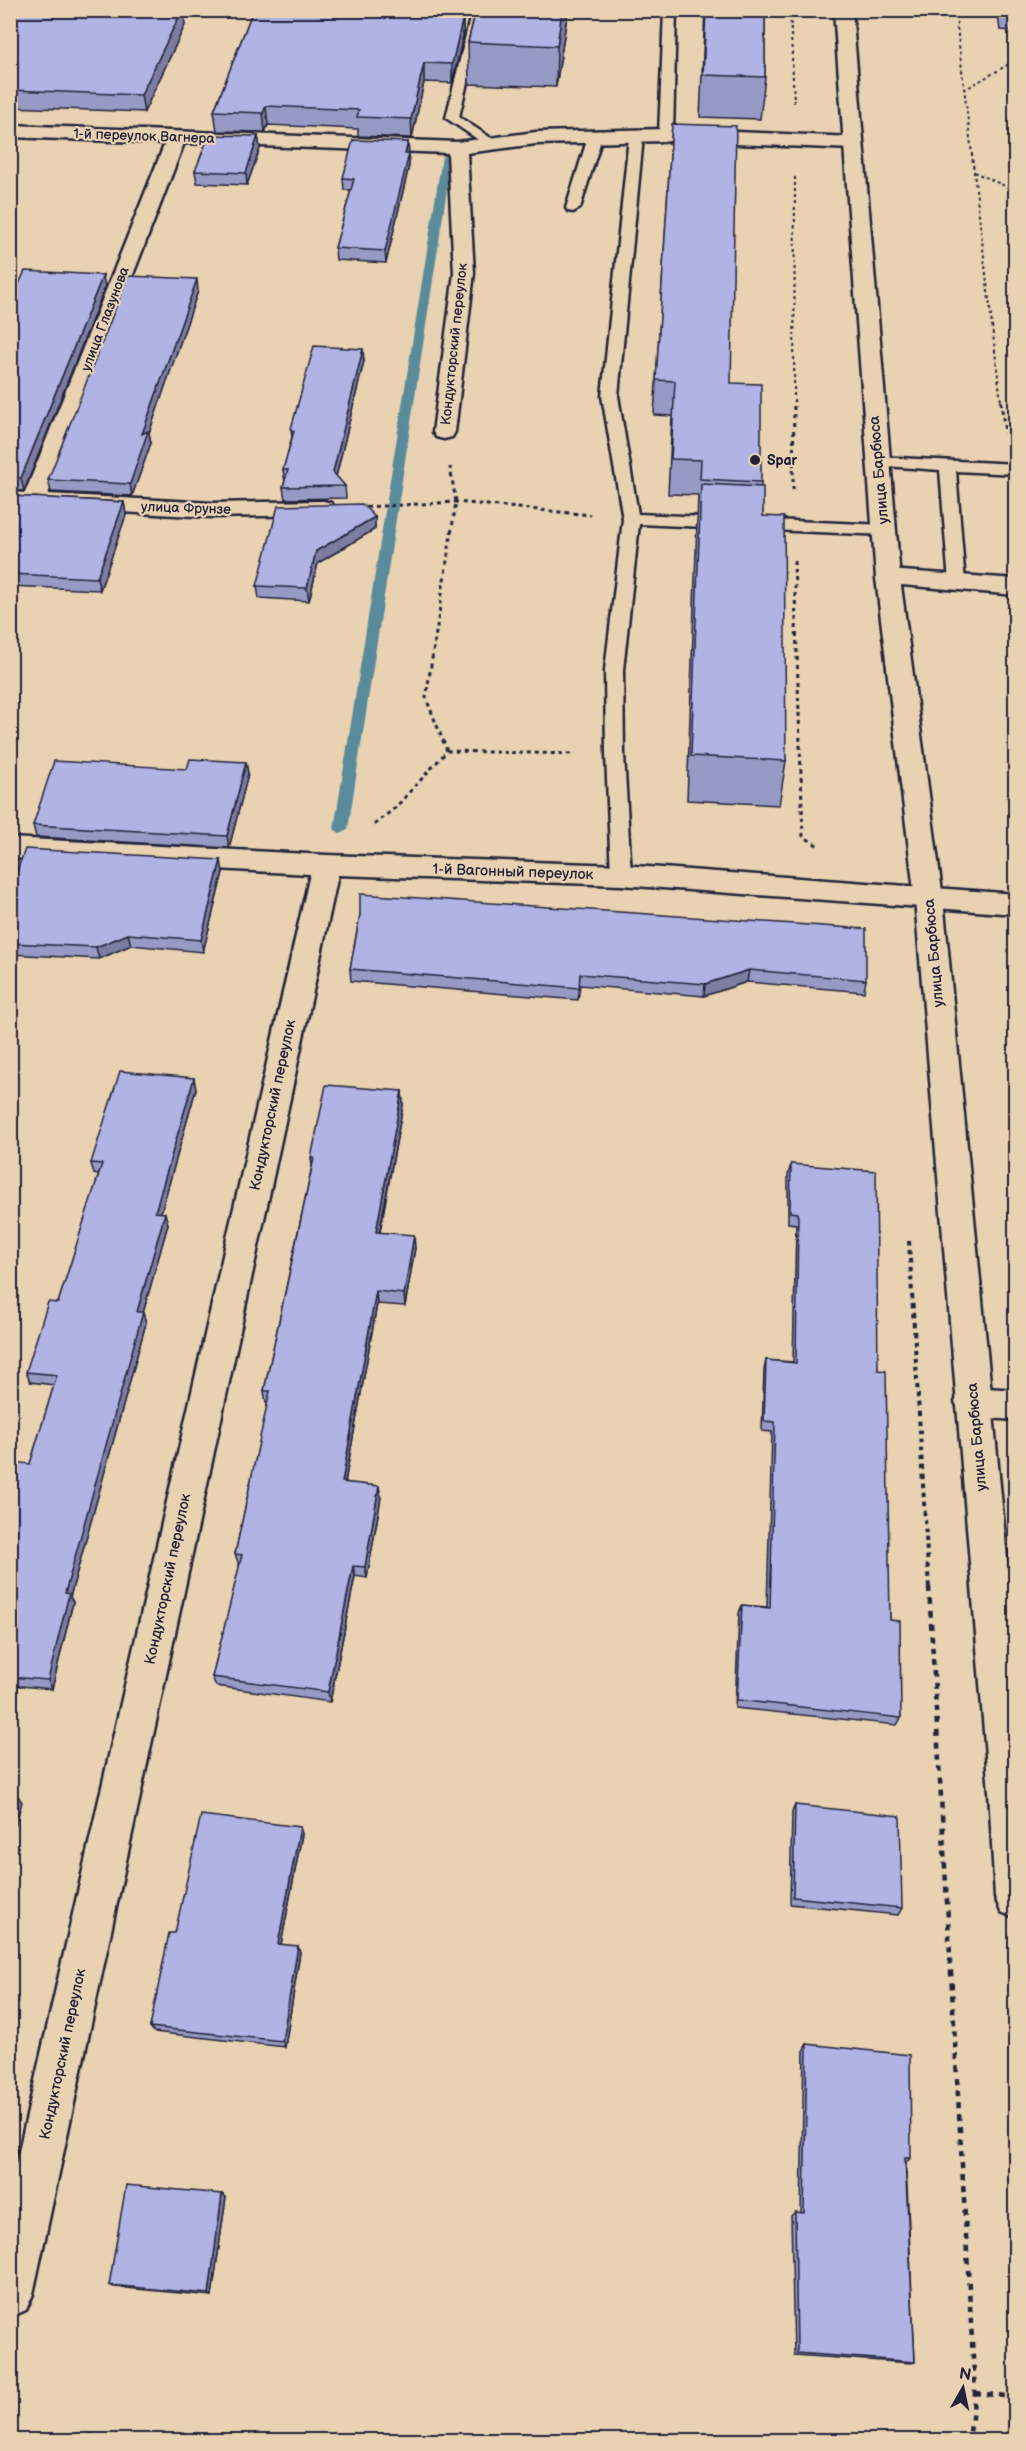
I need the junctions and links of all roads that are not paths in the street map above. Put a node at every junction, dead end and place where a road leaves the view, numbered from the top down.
1 (478, 10) edge
2 (670, 10) edge
3 (843, 10) edge
4 (10, 131) edge
5 (666, 135) junction
6 (636, 136) junction
7 (595, 137) junction
8 (176, 138) junction
9 (489, 143) junction
10 (853, 143) junction
11 (458, 148) junction
12 (573, 208) dead end
13 (444, 432) road end
14 (878, 462) junction
15 (948, 466) junction
16 (1012, 469) edge
17 (22, 500) edge
18 (361, 507) edge
19 (631, 519) junction
20 (885, 530) junction
21 (888, 578) junction
22 (957, 583) junction
23 (1016, 587) edge
24 (10, 848) edge
25 (326, 865) junction
26 (621, 875) junction
27 (929, 899) junction
28 (1016, 904) edge
29 (974, 1402) junction
30 (1016, 1405) edge
31 (1016, 1897) edge
32 (10, 2294) edge

1 - 9 lane
2 - 5 lane
3 - 10 street, улица Барбюса
4 - 8 street, 1-й переулок Вагнера
5 - 6 street, 1-й переулок Вагнера
5 - 10 street, 1-й переулок Вагнера
6 - 7 street, 1-й переулок Вагнера
6 - 19 lane
7 - 9 street, 1-й переулок Вагнера
7 - 12 lane
8 - 11 street, 1-й переулок Вагнера
8 - 17 street, улица Глазунова
9 - 11 street, 1-й переулок Вагнера
10 - 14 street, улица Барбюса
11 - 13 street, Кондукторский переулок
14 - 15 lane
14 - 20 street, улица Барбюса
15 - 16 lane
15 - 22 lane
17 - 18 street, улица Фрунзе
19 - 20 lane
19 - 26 lane
20 - 21 street, улица Барбюса
21 - 22 street
21 - 27 street, улица Барбюса
22 - 23 street
24 - 25 street, 1-й Вагонный переулок
25 - 26 street, 1-й Вагонный переулок
25 - 32 street, Кондукторский переулок
26 - 27 street, 1-й Вагонный переулок
27 - 28 street, 1-й Вагонный переулок
27 - 29 street, улица Барбюса
29 - 30 street
29 - 31 street, улица Барбюса

